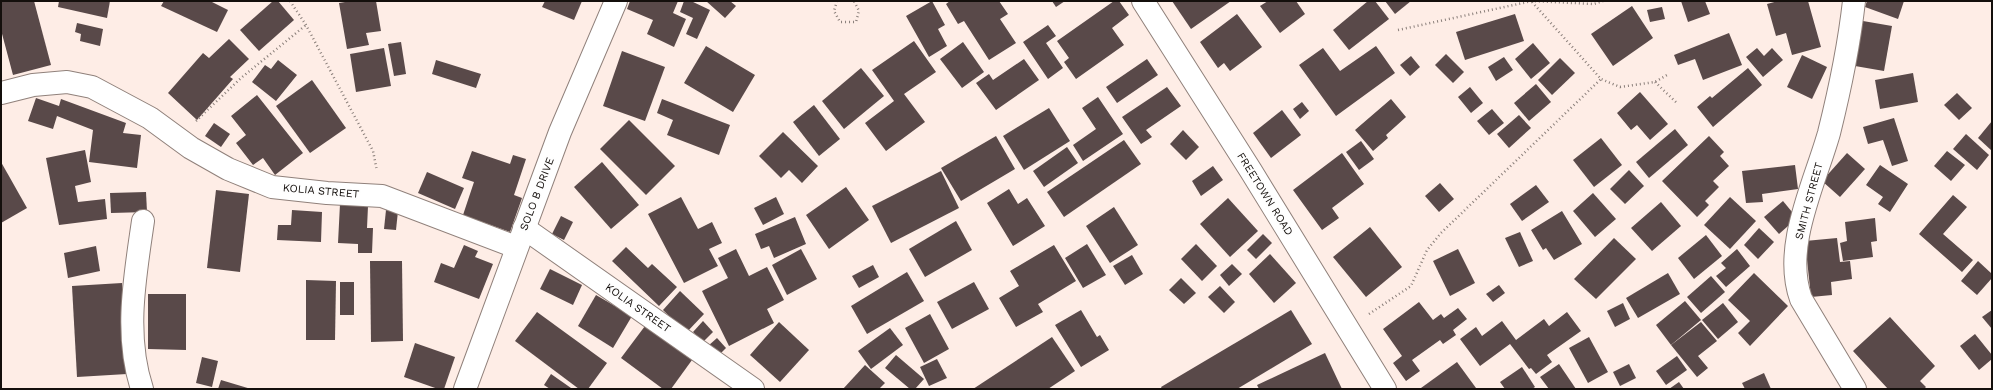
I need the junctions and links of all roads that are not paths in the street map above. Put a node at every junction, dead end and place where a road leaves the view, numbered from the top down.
1 (616, 1) edge
2 (1143, 1) edge
3 (1854, 1) edge
4 (1, 93) edge
5 (143, 221) dead end
6 (520, 238) junction
7 (142, 389) edge
8 (465, 389) edge
9 (753, 389) edge
10 (1385, 389) edge
11 (1856, 389) edge

1 - 6 street, SOLO B DRIVE
2 - 10 street, FREETOWN ROAD
3 - 11 street, SMITH STREET
4 - 6 street, KOLIA STREET
5 - 7 street
6 - 8 street, SOLO B DRIVE
6 - 9 street, KOLIA STREET

